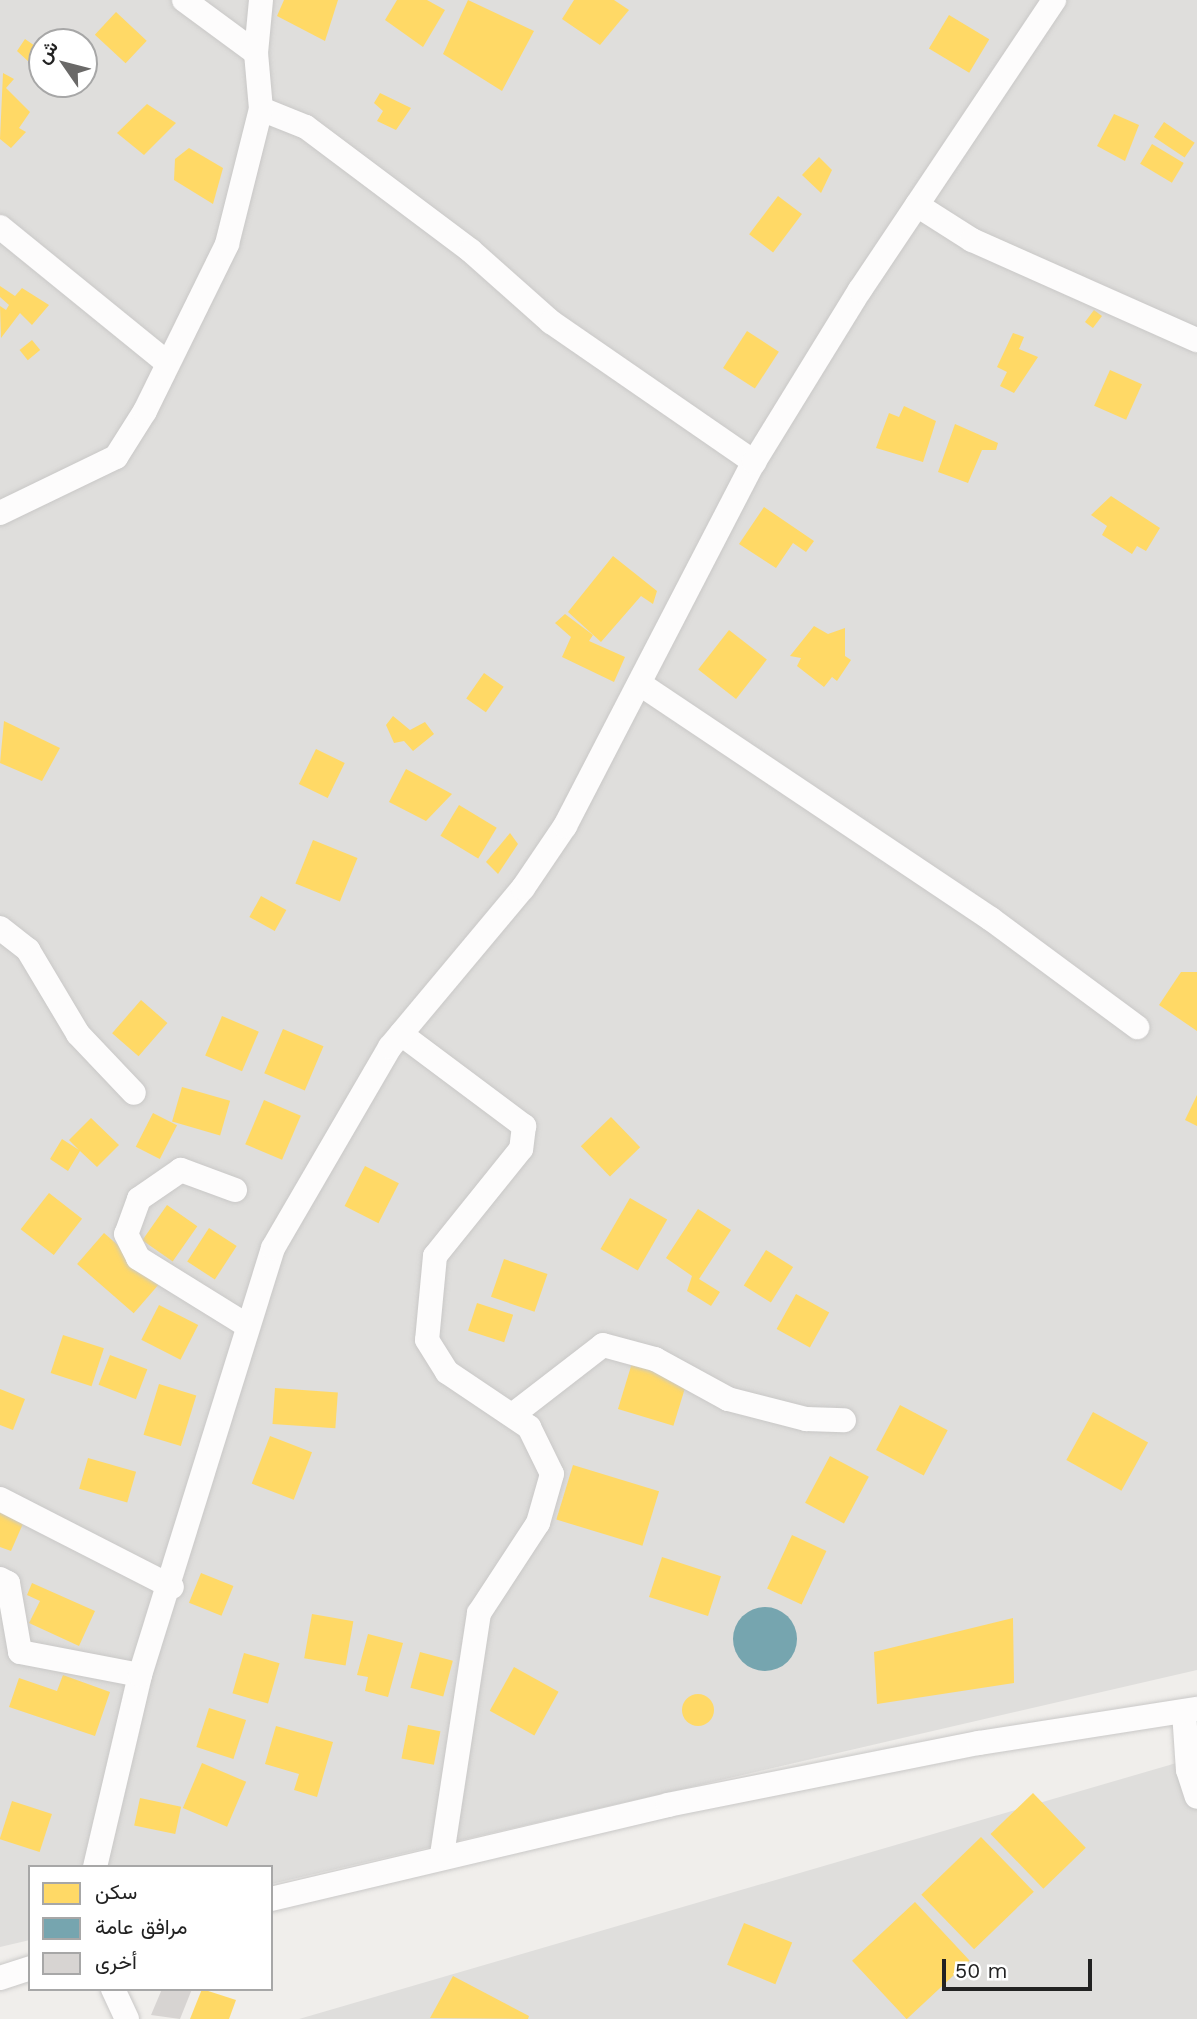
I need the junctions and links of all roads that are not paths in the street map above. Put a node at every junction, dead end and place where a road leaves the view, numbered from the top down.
1 (184, 0) edge
2 (261, 0) edge
3 (1054, 0) edge
4 (256, 53) junction
5 (261, 109) junction
6 (917, 205) junction
7 (0, 227) edge
8 (1197, 340) edge
9 (165, 361) junction
10 (754, 462) junction
11 (0, 513) edge
12 (640, 684) junction
13 (0, 928) edge
14 (1137, 1027) dead end
15 (401, 1034) junction
16 (134, 1093) dead end
17 (235, 1190) dead end
18 (246, 1325) junction
19 (515, 1413) junction
20 (844, 1420) dead end
21 (0, 1499) edge
22 (0, 1579) edge
23 (172, 1587) junction
24 (140, 1675) junction
25 (1190, 1711) edge
26 (1197, 1797) edge
27 (442, 1854) junction
28 (96, 1865) edge
29 (273, 1898) edge
30 (28, 1969) edge
31 (0, 1978) edge
32 (114, 1991) edge
33 (127, 2019) edge

1 - 4 street
2 - 4 street
3 - 6 street
4 - 5 street
5 - 9 street
5 - 10 street
6 - 8 street
6 - 10 street
7 - 9 street
9 - 11 street
10 - 12 street
12 - 14 street
12 - 15 street
13 - 16 street
15 - 18 street
15 - 19 street
17 - 18 street
18 - 23 street
19 - 20 street
19 - 27 street
21 - 23 street
22 - 24 street
23 - 24 street
24 - 28 street
25 - 26 street
25 - 27 street
27 - 29 street
30 - 31 street
32 - 33 street

